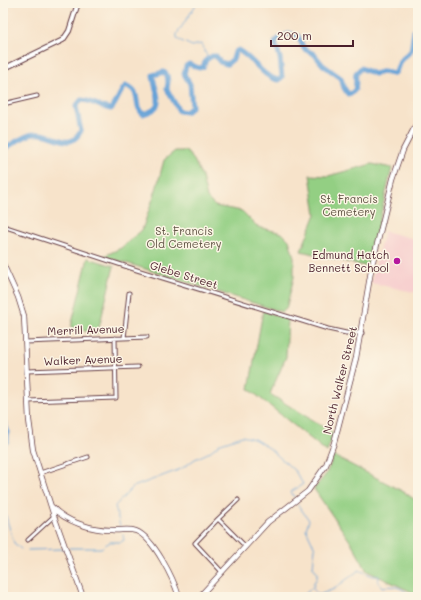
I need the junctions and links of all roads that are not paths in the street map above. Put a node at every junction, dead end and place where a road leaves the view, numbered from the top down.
1 (78, 3) edge
2 (3, 69) edge
3 (37, 96) dead end
4 (3, 104) edge
5 (418, 121) edge
6 (3, 226) edge
7 (3, 264) edge
8 (129, 293) dead end
9 (362, 333) junction
10 (147, 337) dead end
11 (115, 338) junction
12 (124, 338) junction
13 (26, 342) junction
14 (138, 367) dead end
15 (116, 368) junction
16 (27, 371) junction
17 (28, 401) junction
18 (88, 457) dead end
19 (40, 473) junction
20 (238, 500) dead end
21 (50, 505) junction
22 (54, 516) junction
23 (218, 519) junction
24 (28, 540) dead end
25 (245, 546) junction
26 (222, 572) junction
27 (83, 597) edge
28 (179, 597) edge
29 (199, 597) edge

1 - 2 street
3 - 4 street
5 - 9 main road, North Walker Street
6 - 9 street, Glebe Street
7 - 13 main road
8 - 12 street
9 - 25 main road, North Walker Street
10 - 12 street, Merrill Avenue
11 - 12 street, Merrill Avenue
11 - 13 street, Merrill Avenue
11 - 15 street
13 - 16 main road
14 - 15 street, Walker Avenue
15 - 16 street, Walker Avenue
15 - 17 street
16 - 17 main road
17 - 19 main road
18 - 19 street
19 - 21 main road
20 - 23 street
21 - 22 main road
21 - 28 main road
22 - 24 street
22 - 27 main road
23 - 25 street
23 - 26 street
25 - 26 main road, North Walker Street
26 - 29 main road, North Walker Street

